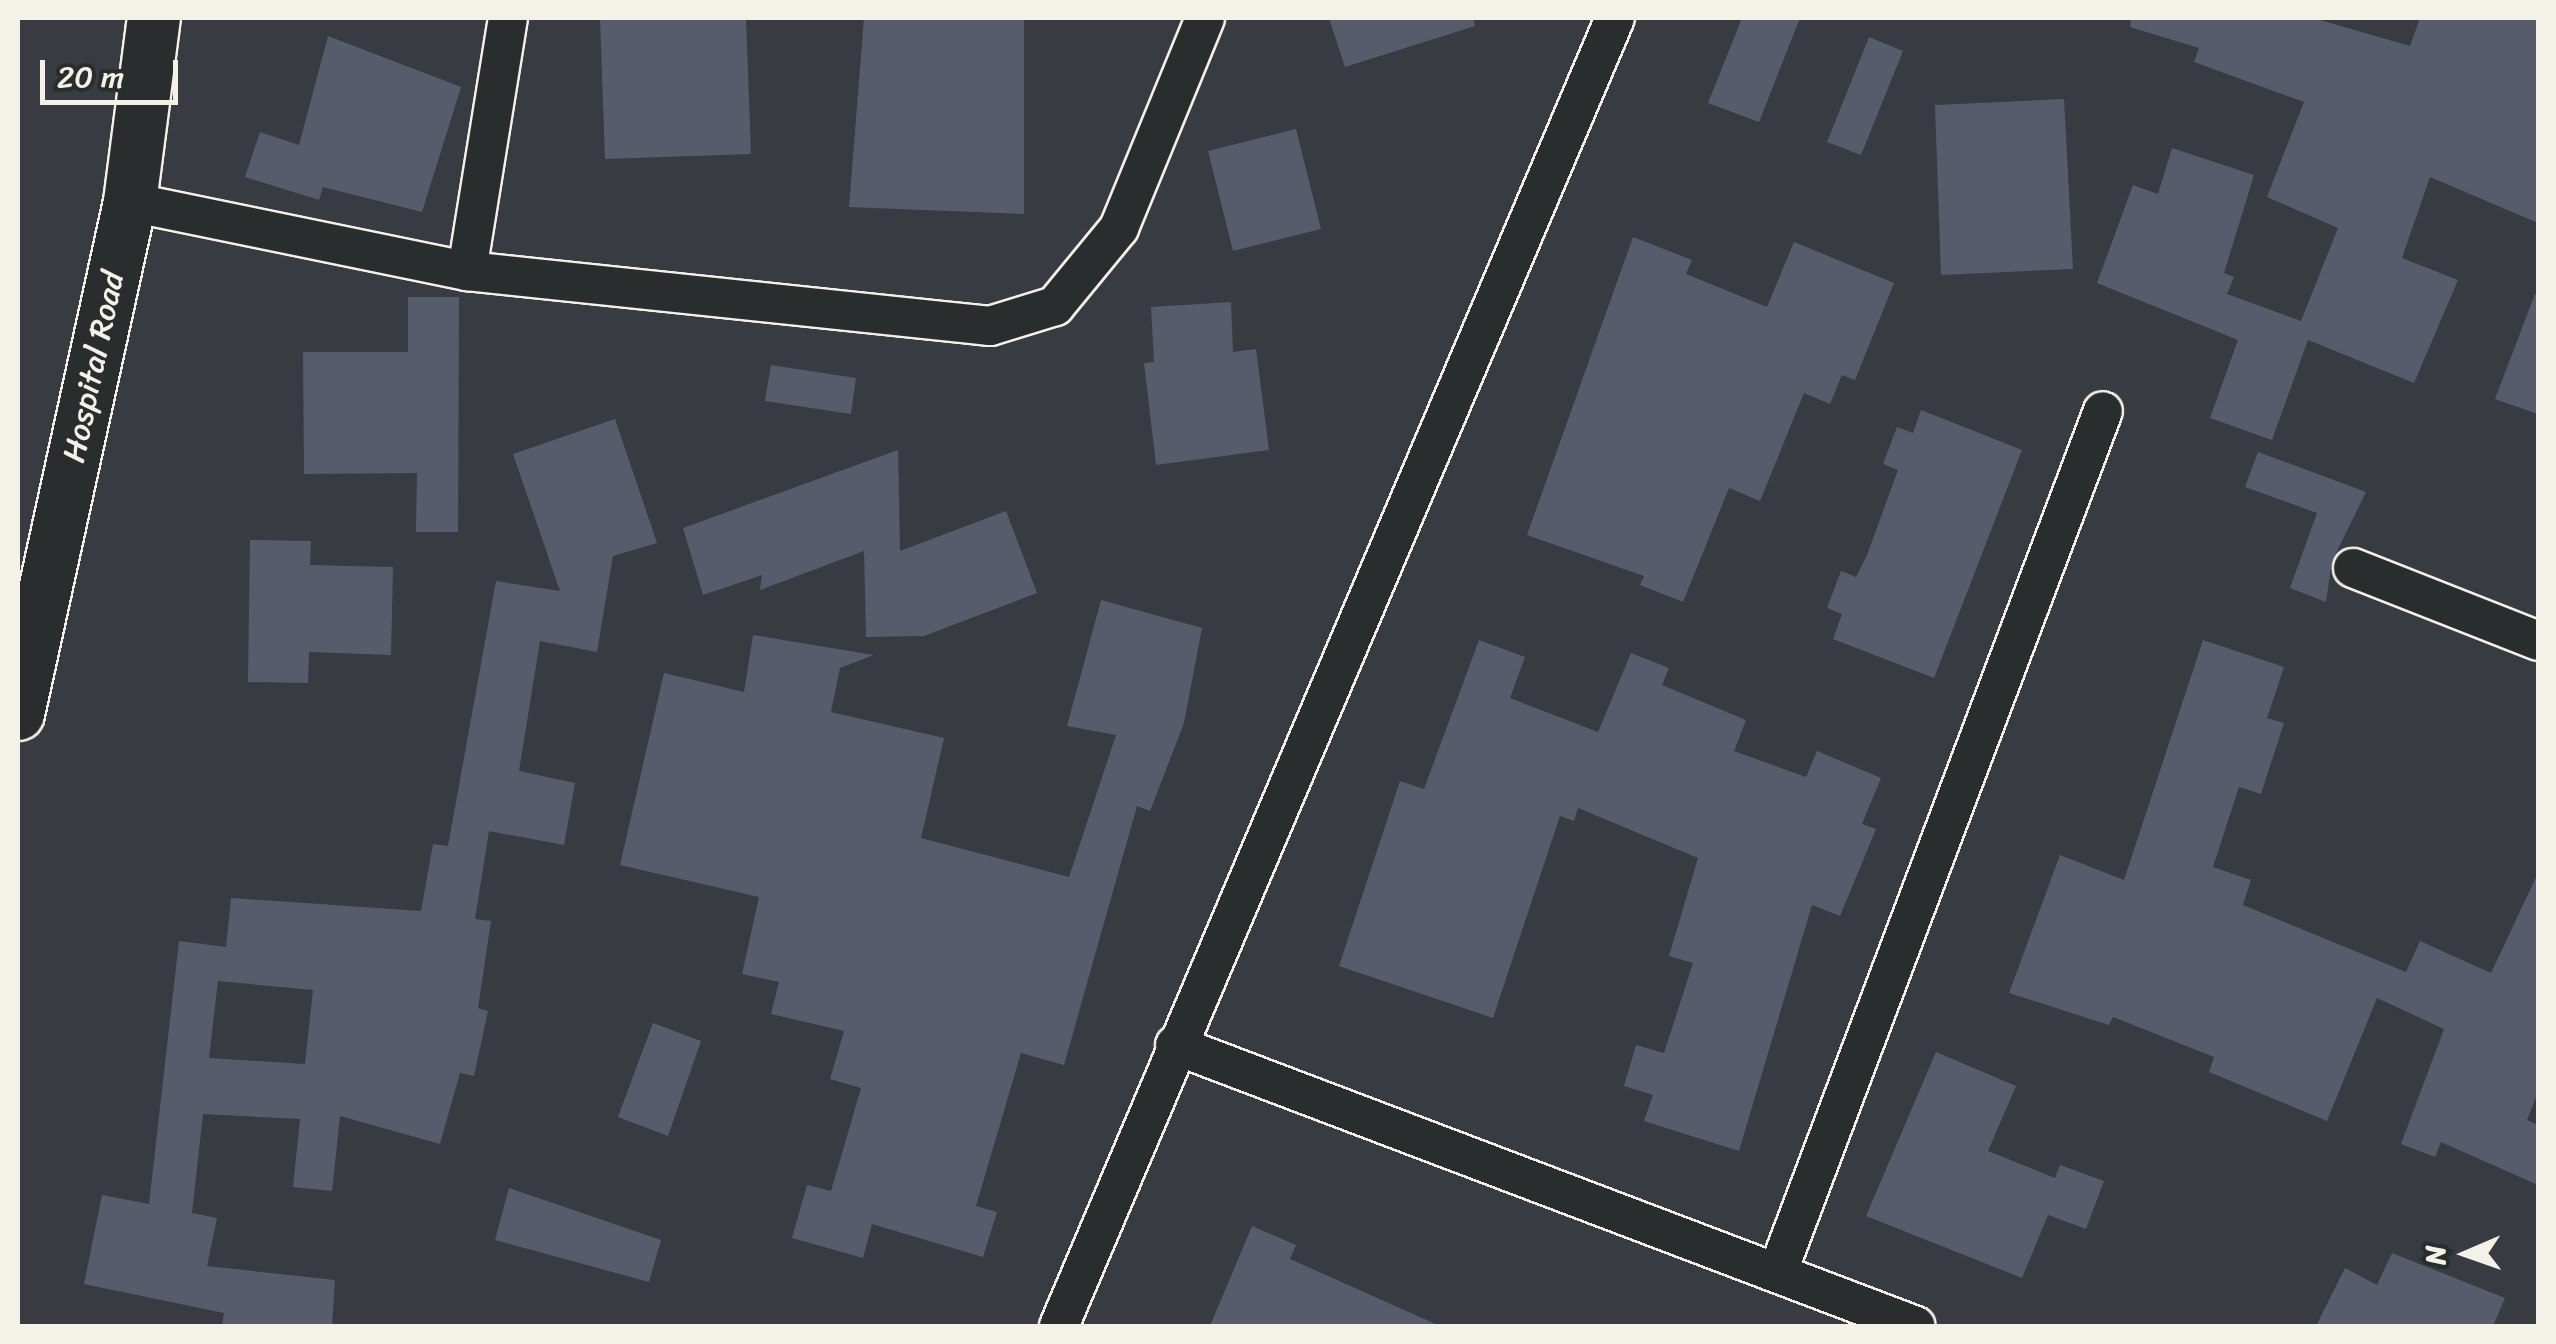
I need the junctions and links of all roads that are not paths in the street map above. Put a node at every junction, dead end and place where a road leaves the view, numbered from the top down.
1 (154, 18) edge
2 (508, 18) edge
3 (1205, 18) edge
4 (1616, 18) edge
5 (130, 202) junction
6 (467, 272) junction
7 (2103, 412) dead end
8 (2353, 568) dead end
9 (2538, 641) edge
10 (18, 714) edge
11 (1175, 1045) junction
12 (1778, 1271) junction
13 (1059, 1326) edge
14 (1916, 1326) edge

1 - 5 street, Hospital Road
2 - 6 street
3 - 6 street
4 - 11 street
5 - 6 street
5 - 10 street, Hospital Road
7 - 12 street
8 - 9 street
11 - 12 street
11 - 13 street
12 - 14 street

